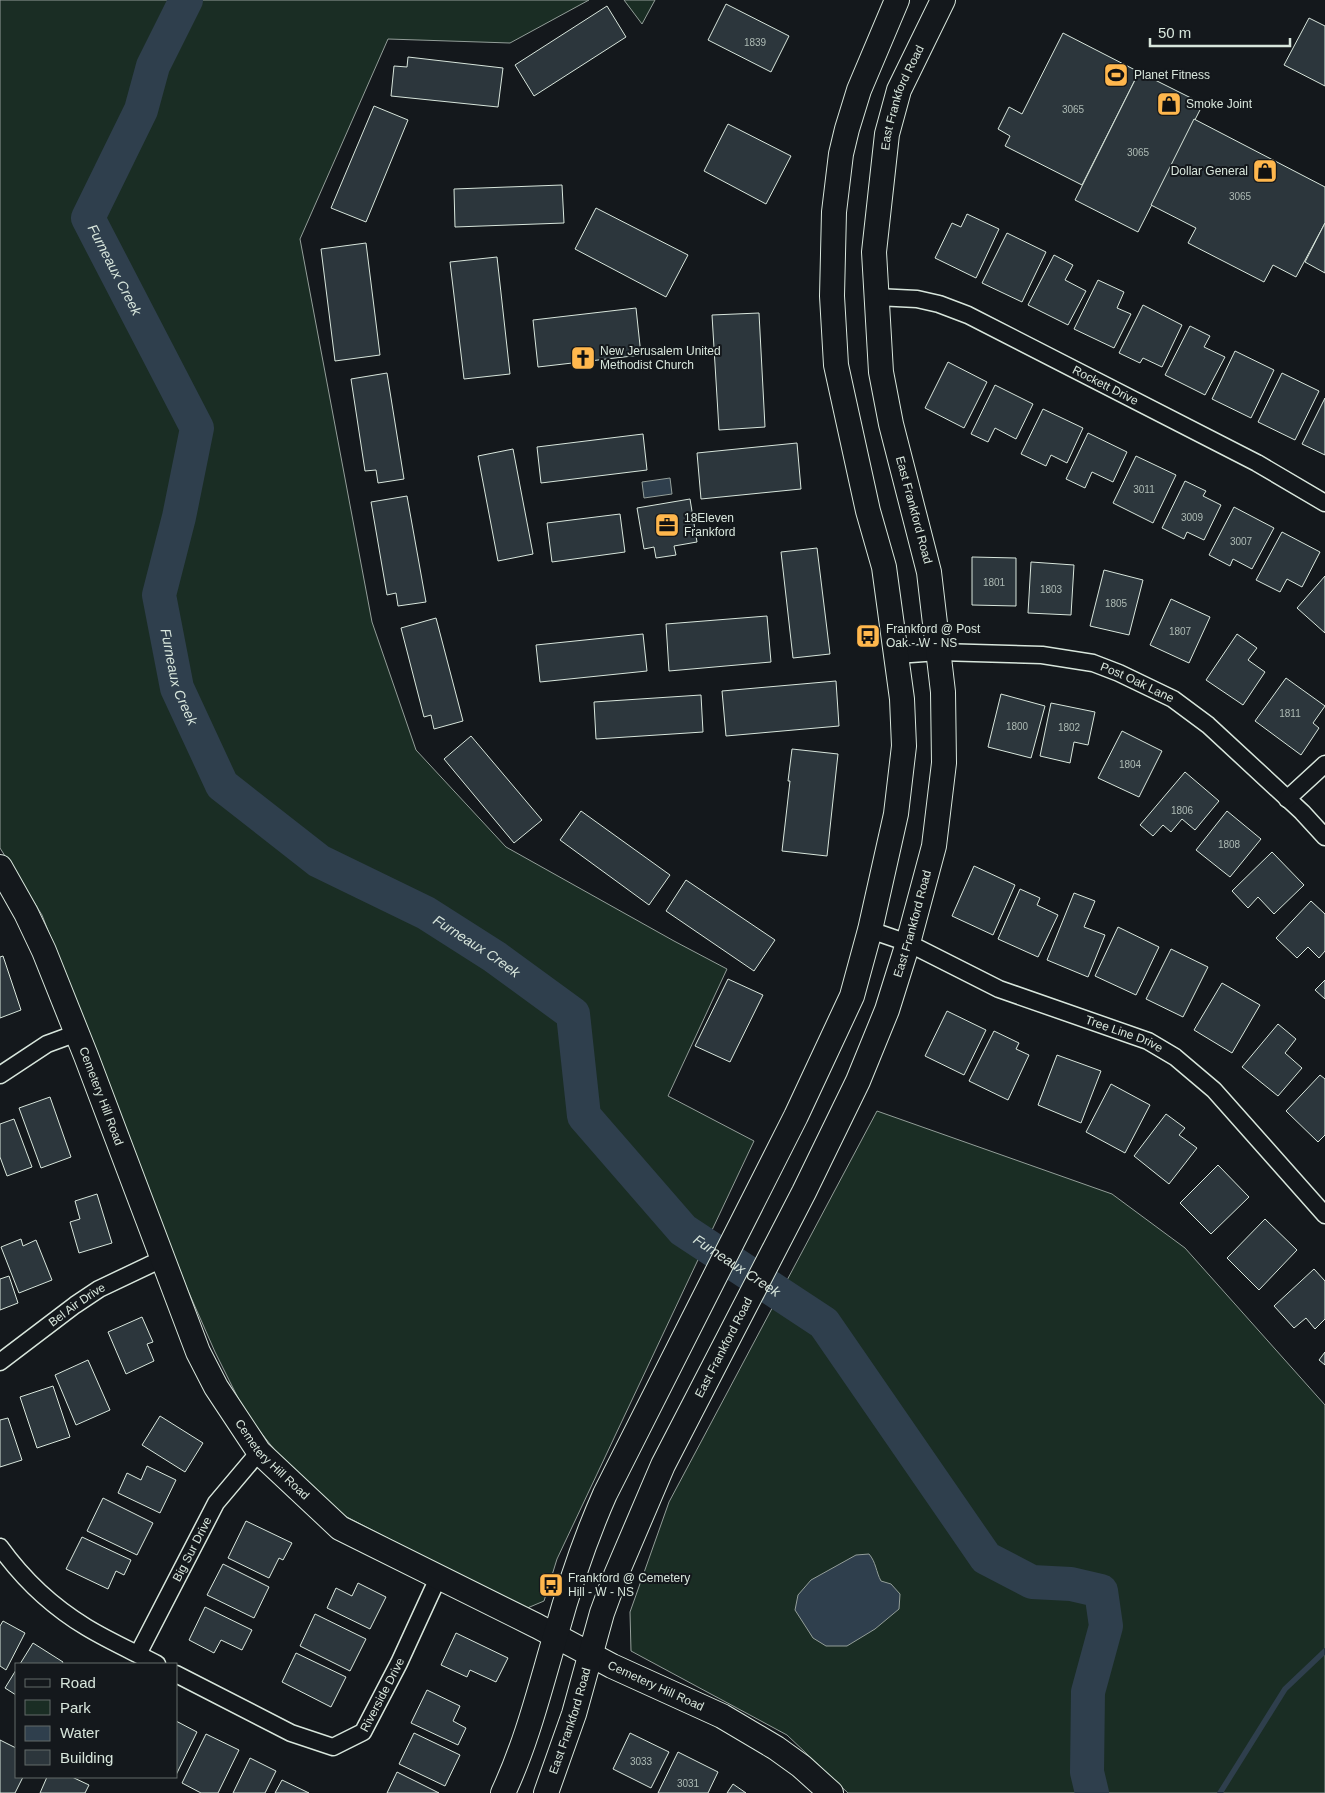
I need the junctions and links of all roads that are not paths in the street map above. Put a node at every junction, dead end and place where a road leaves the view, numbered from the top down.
1 (897, 0) edge
2 (943, 0) edge
3 (855, 106) junction
4 (891, 119) junction
5 (876, 297) junction
6 (1325, 503) edge
7 (939, 652) junction
8 (896, 655) junction
9 (1325, 764) edge
10 (1287, 799) junction
11 (1325, 837) edge
12 (0, 867) edge
13 (870, 930) junction
14 (908, 943) junction
15 (77, 1033) junction
16 (0, 1075) edge
17 (1325, 1215) edge
18 (162, 1260) junction
19 (0, 1362) edge
20 (259, 1452) junction
21 (0, 1547) edge
22 (438, 1578) junction
23 (555, 1636) junction
24 (138, 1654) junction
25 (590, 1654) junction
26 (156, 1663) edge
27 (178, 1675) edge
28 (503, 1793) edge
29 (546, 1793) edge
30 (830, 1793) edge

1 - 3 main road
2 - 4 main road, East Frankford Road
3 - 4 main road
3 - 8 main road
4 - 5 main road, East Frankford Road
5 - 6 street, Rockett Drive
5 - 7 main road, East Frankford Road
7 - 8 street, Post Oak Lane
7 - 10 street, Post Oak Lane
7 - 14 main road, East Frankford Road
8 - 13 main road
9 - 10 street
10 - 11 street, Post Oak Lane
12 - 15 main road, Cemetery Hill Road
13 - 14 street, Tree Line Drive
13 - 23 main road
14 - 17 street, Tree Line Drive
14 - 25 main road, East Frankford Road
15 - 16 street
15 - 18 main road, Cemetery Hill Road
18 - 19 street, Bel Air Drive
18 - 20 main road, Cemetery Hill Road
20 - 22 main road, Cemetery Hill Road
20 - 24 street, Big Sur Drive
21 - 24 street
22 - 23 main road, Cemetery Hill Road
22 - 27 street, Riverside Drive
23 - 25 main road, Cemetery Hill Road
23 - 28 main road
24 - 26 street
25 - 29 main road, East Frankford Road
25 - 30 main road, Cemetery Hill Road

